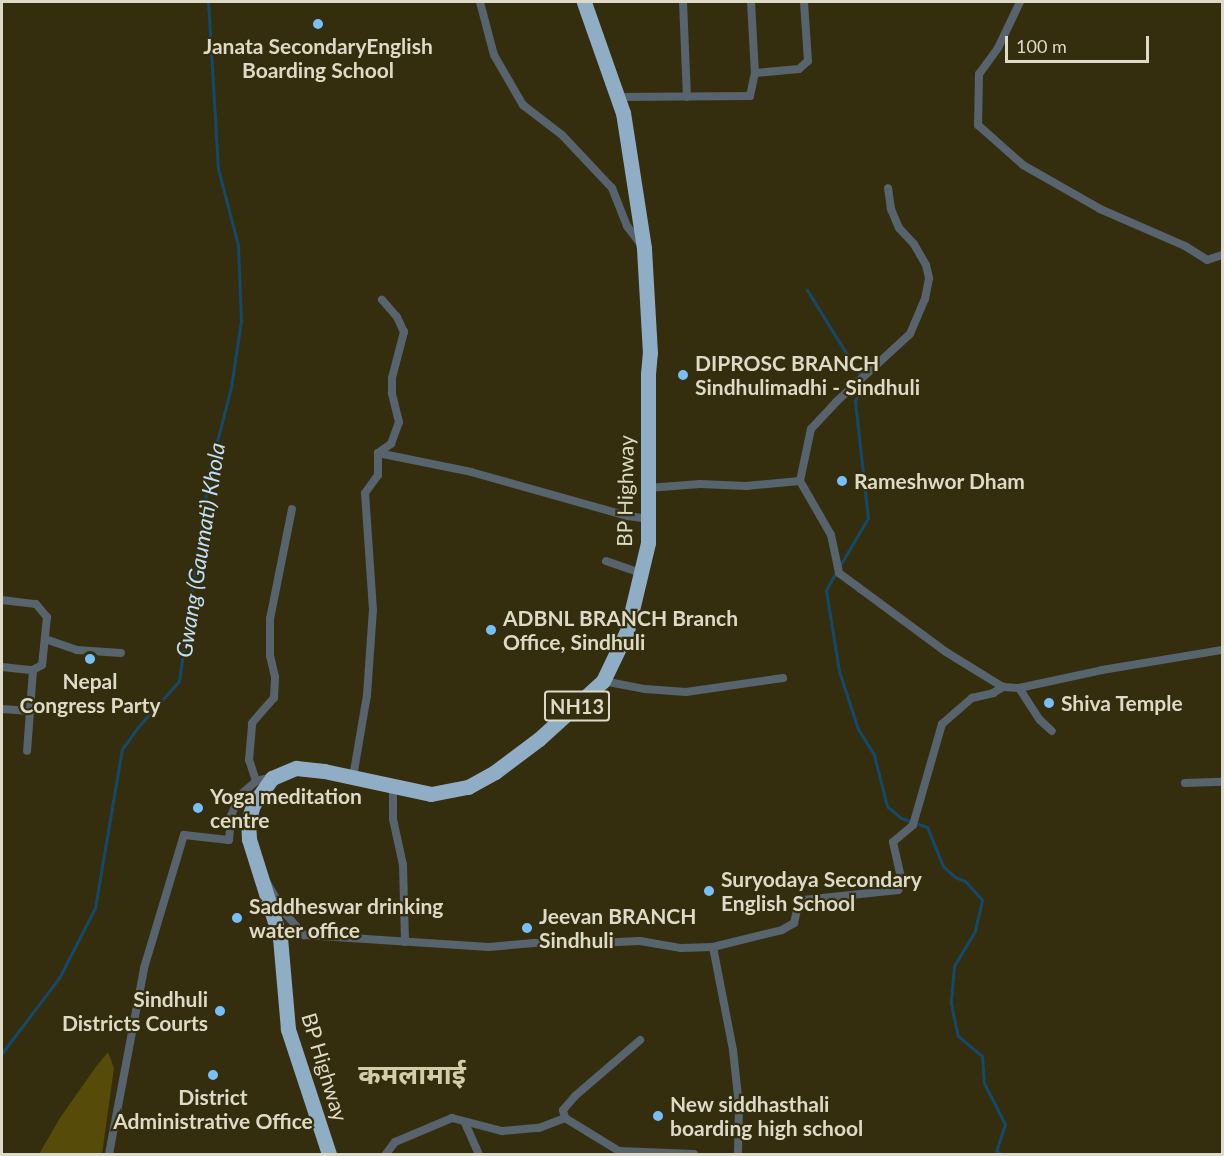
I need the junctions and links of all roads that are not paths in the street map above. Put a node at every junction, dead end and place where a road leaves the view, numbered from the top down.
1 (480, 2) edge
2 (584, 2) edge
3 (683, 2) edge
4 (751, 2) edge
5 (804, 2) edge
6 (1020, 2) edge
7 (755, 74) junction
8 (617, 97) junction
9 (687, 97) junction
10 (888, 188) dead end
11 (644, 249) junction
12 (1222, 255) edge
13 (382, 300) dead end
14 (378, 453) junction
15 (800, 481) junction
16 (648, 488) junction
17 (292, 509) dead end
18 (649, 519) junction
19 (606, 561) dead end
20 (640, 573) junction
21 (2, 600) edge
22 (45, 639) junction
23 (1222, 650) edge
24 (121, 653) dead end
25 (2, 667) edge
26 (33, 670) junction
27 (783, 678) dead end
28 (603, 681) junction
29 (1003, 687) junction
30 (1019, 688) junction
31 (2, 709) edge
32 (30, 711) junction
33 (1052, 732) dead end
34 (27, 751) dead end
35 (353, 777) junction
36 (272, 778) junction
37 (256, 781) junction
38 (1222, 782) edge
39 (1185, 783) dead end
40 (393, 787) junction
41 (262, 879) junction
42 (405, 942) junction
43 (713, 947) junction
44 (640, 1040) dead end
45 (565, 1118) junction
46 (465, 1123) junction
47 (109, 1155) edge
48 (330, 1155) edge
49 (386, 1155) edge
50 (479, 1155) edge
51 (694, 1155) edge
52 (738, 1155) edge

1 - 11 street
2 - 8 highway, BP Highway / NH13
3 - 9 street
4 - 7 street
5 - 7 street
6 - 12 street
7 - 9 street
8 - 9 street
8 - 11 highway, BP Highway / NH13
10 - 15 street
11 - 16 highway, BP Highway / NH13
13 - 14 street
14 - 18 street
14 - 35 street
15 - 16 street
15 - 29 street
16 - 18 highway, BP Highway / NH13
17 - 37 street
18 - 20 highway, BP Highway / NH13
19 - 20 street
20 - 28 highway, BP Highway / NH13
21 - 22 street
22 - 24 street
22 - 26 street
23 - 30 street
25 - 26 street
26 - 32 street
27 - 28 street
28 - 40 highway, BP Highway / NH13
29 - 30 street
29 - 43 street
30 - 33 street
31 - 32 street
32 - 34 street
35 - 36 highway, BP Highway / NH13
35 - 40 highway, BP Highway / NH13
36 - 37 street
36 - 41 highway, BP Highway
37 - 47 street
38 - 39 street
40 - 42 street
41 - 42 street
41 - 48 highway, BP Highway
42 - 43 street
43 - 52 street
44 - 45 street
45 - 46 street
45 - 51 street
46 - 49 street
46 - 50 street

